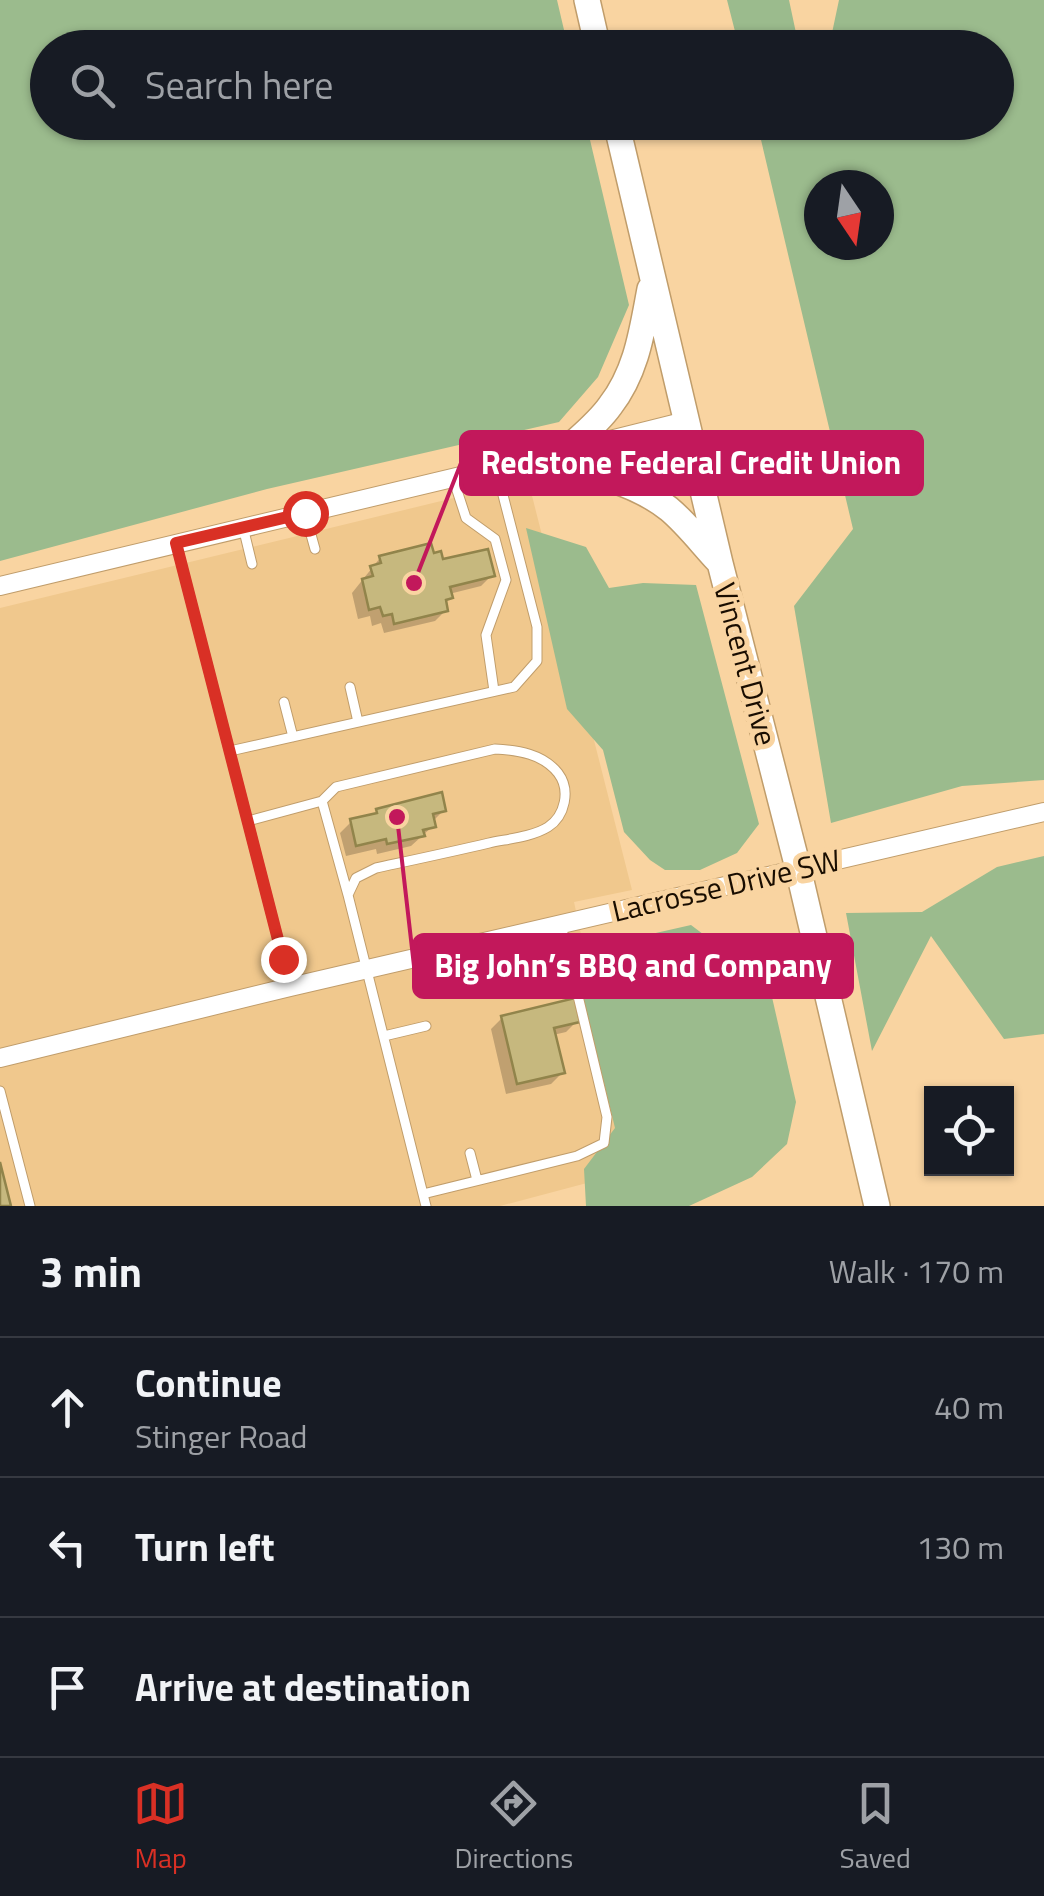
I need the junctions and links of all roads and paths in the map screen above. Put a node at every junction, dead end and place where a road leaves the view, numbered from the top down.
1 (587, 0) edge
2 (594, 30) edge
3 (620, 140) edge
4 (652, 279) junction
5 (686, 421) junction
6 (566, 451) junction
7 (530, 460) junction
8 (496, 468) junction
9 (453, 478) junction
10 (305, 513) junction
11 (244, 528) junction
12 (176, 543) junction
13 (315, 548) dead end
14 (720, 563) junction
15 (252, 564) dead end
16 (0, 586) edge
17 (350, 687) dead end
18 (494, 691) junction
19 (284, 702) dead end
20 (358, 722) junction
21 (293, 737) junction
22 (230, 751) junction
23 (322, 801) junction
24 (1044, 812) edge
25 (248, 821) junction
26 (798, 868) junction
27 (348, 895) junction
28 (560, 924) junction
29 (367, 969) junction
30 (290, 987) junction
31 (426, 1026) dead end
32 (384, 1036) junction
33 (0, 1058) edge
34 (0, 1091) edge
35 (470, 1153) dead end
36 (477, 1180) junction
37 (423, 1194) junction
38 (30, 1206) edge
39 (426, 1206) edge
40 (877, 1206) edge

1 - 2 street
3 - 4 street, Vincent Drive
4 - 5 street, Vincent Drive
4 - 6 street
5 - 6 street
5 - 14 street, Vincent Drive
6 - 7 street
7 - 8 street
7 - 14 street
8 - 9 street
8 - 18 lane
9 - 10 street
9 - 18 lane
10 - 11 street
10 - 13 lane
11 - 12 street
11 - 15 lane
12 - 16 street
12 - 22 lane
14 - 26 street, Vincent Drive
17 - 20 lane
18 - 20 lane
19 - 21 lane
20 - 21 lane
21 - 22 lane
22 - 25 lane
23 - 25 lane
23 - 27 lane
23 - 27 lane
24 - 26 street, Lacrosse Drive SW
25 - 30 lane
26 - 28 street, Lacrosse Drive SW
26 - 40 street, Vincent Drive
27 - 29 lane
28 - 29 street, Lacrosse Drive SW
28 - 36 lane
29 - 30 street, Lacrosse Drive SW
29 - 32 lane
30 - 33 street, Lacrosse Drive SW
31 - 32 lane
32 - 37 lane
34 - 38 lane
35 - 36 lane
36 - 37 lane
37 - 39 lane

